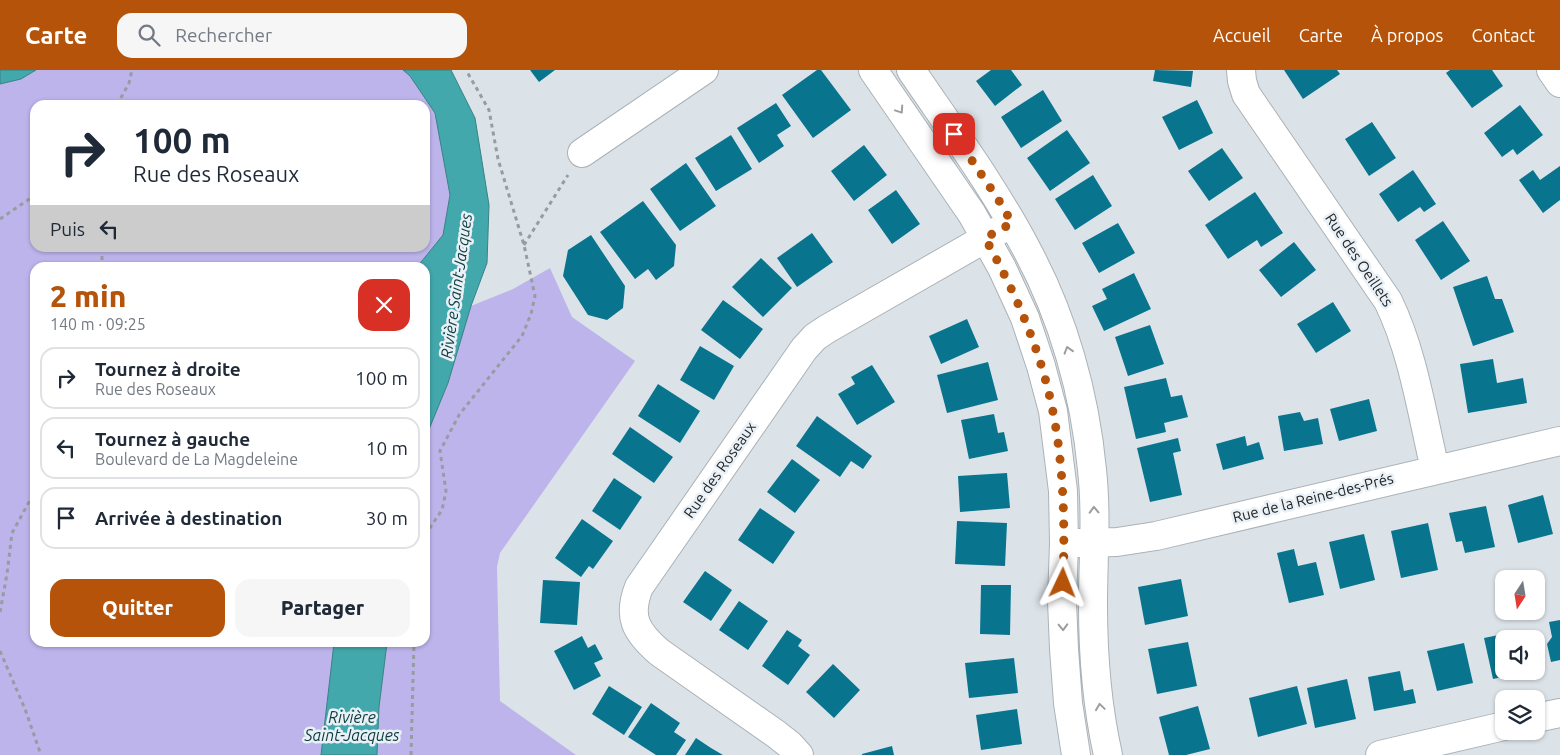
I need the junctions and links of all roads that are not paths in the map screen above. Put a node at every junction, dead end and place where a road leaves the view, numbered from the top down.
1 (704, 70) edge
2 (873, 70) edge
3 (911, 70) edge
4 (1242, 70) edge
5 (1551, 70) edge
6 (1560, 83) edge
7 (582, 153) road end
8 (1012, 223) junction
9 (985, 238) junction
10 (1560, 440) edge
11 (1435, 469) junction
12 (1064, 543) junction
13 (1095, 543) junction
14 (1560, 713) edge
15 (1545, 716) edge
16 (1495, 728) edge
17 (799, 755) edge
18 (1076, 755) edge
19 (1108, 755) edge
20 (1380, 755) edge

1 - 7 street
2 -> 9 street
3 - 8 street
4 - 11 street, Rue des Oeillets
5 - 6 street
8 - 9 street, Rue des Roseaux
13 -> 8 street
9 - 12 street
9 - 17 street, Rue des Roseaux
10 - 11 street, Rue de la Reine-des-Prés
11 - 13 street, Rue de la Reine-des-Prés
12 - 13 street, Rue de la Reine-des-Prés
12 -> 18 street
19 -> 13 street
14 - 15 street
16 - 20 street

